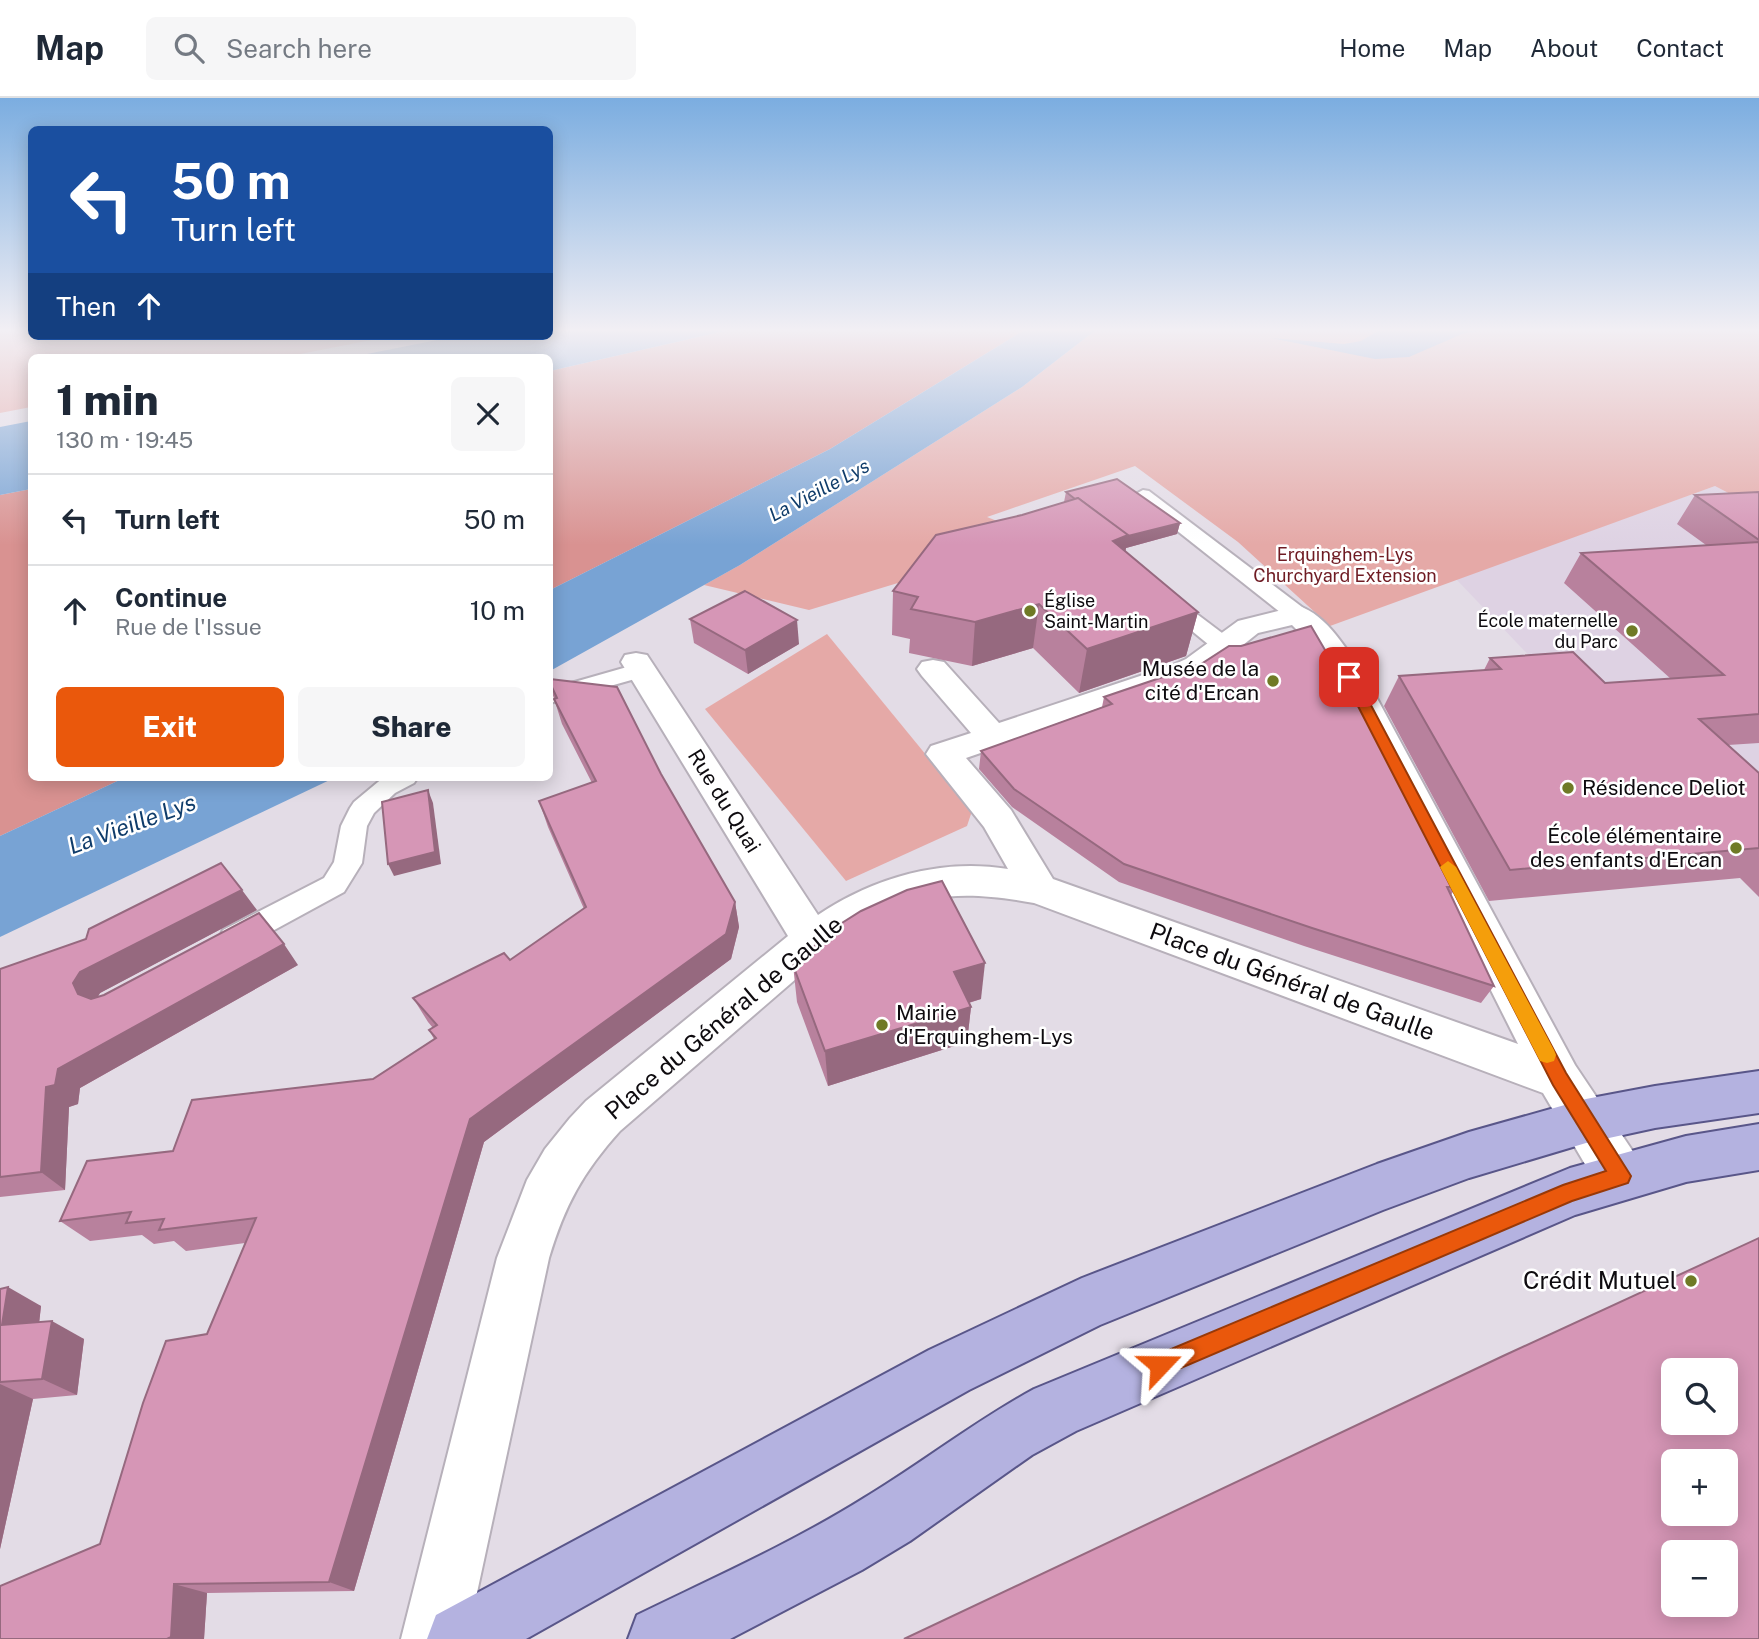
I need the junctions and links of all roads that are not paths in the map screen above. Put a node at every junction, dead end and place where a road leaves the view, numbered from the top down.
1 (1143, 495) edge
2 (1148, 587) edge
3 (1298, 615) junction
4 (1222, 644) junction
5 (639, 666) joint
6 (933, 669) dead end
7 (553, 695) edge
8 (993, 737) junction
9 (397, 781) edge
10 (1039, 889) junction
11 (812, 940) junction
12 (205, 954) edge
13 (1759, 1092) edge
14 (1573, 1100) junction
15 (1759, 1147) edge
16 (1620, 1176) junction
17 (434, 1639) edge
18 (460, 1639) edge
19 (661, 1639) edge

1 - 3 lane
2 - 4 lane
3 - 4 street
3 - 14 street
4 - 8 street
5 - 7 lane
5 - 11 street, Rue du Quai
6 - 8 street
8 - 10 street
9 - 12 lane
10 - 11 street, Place du Général de Gaulle
10 - 14 street, Place du Général de Gaulle
11 - 17 street, Place du Général de Gaulle
13 - 14 main road
14 - 16 street
14 - 18 main road
15 - 16 main road
16 - 19 main road

